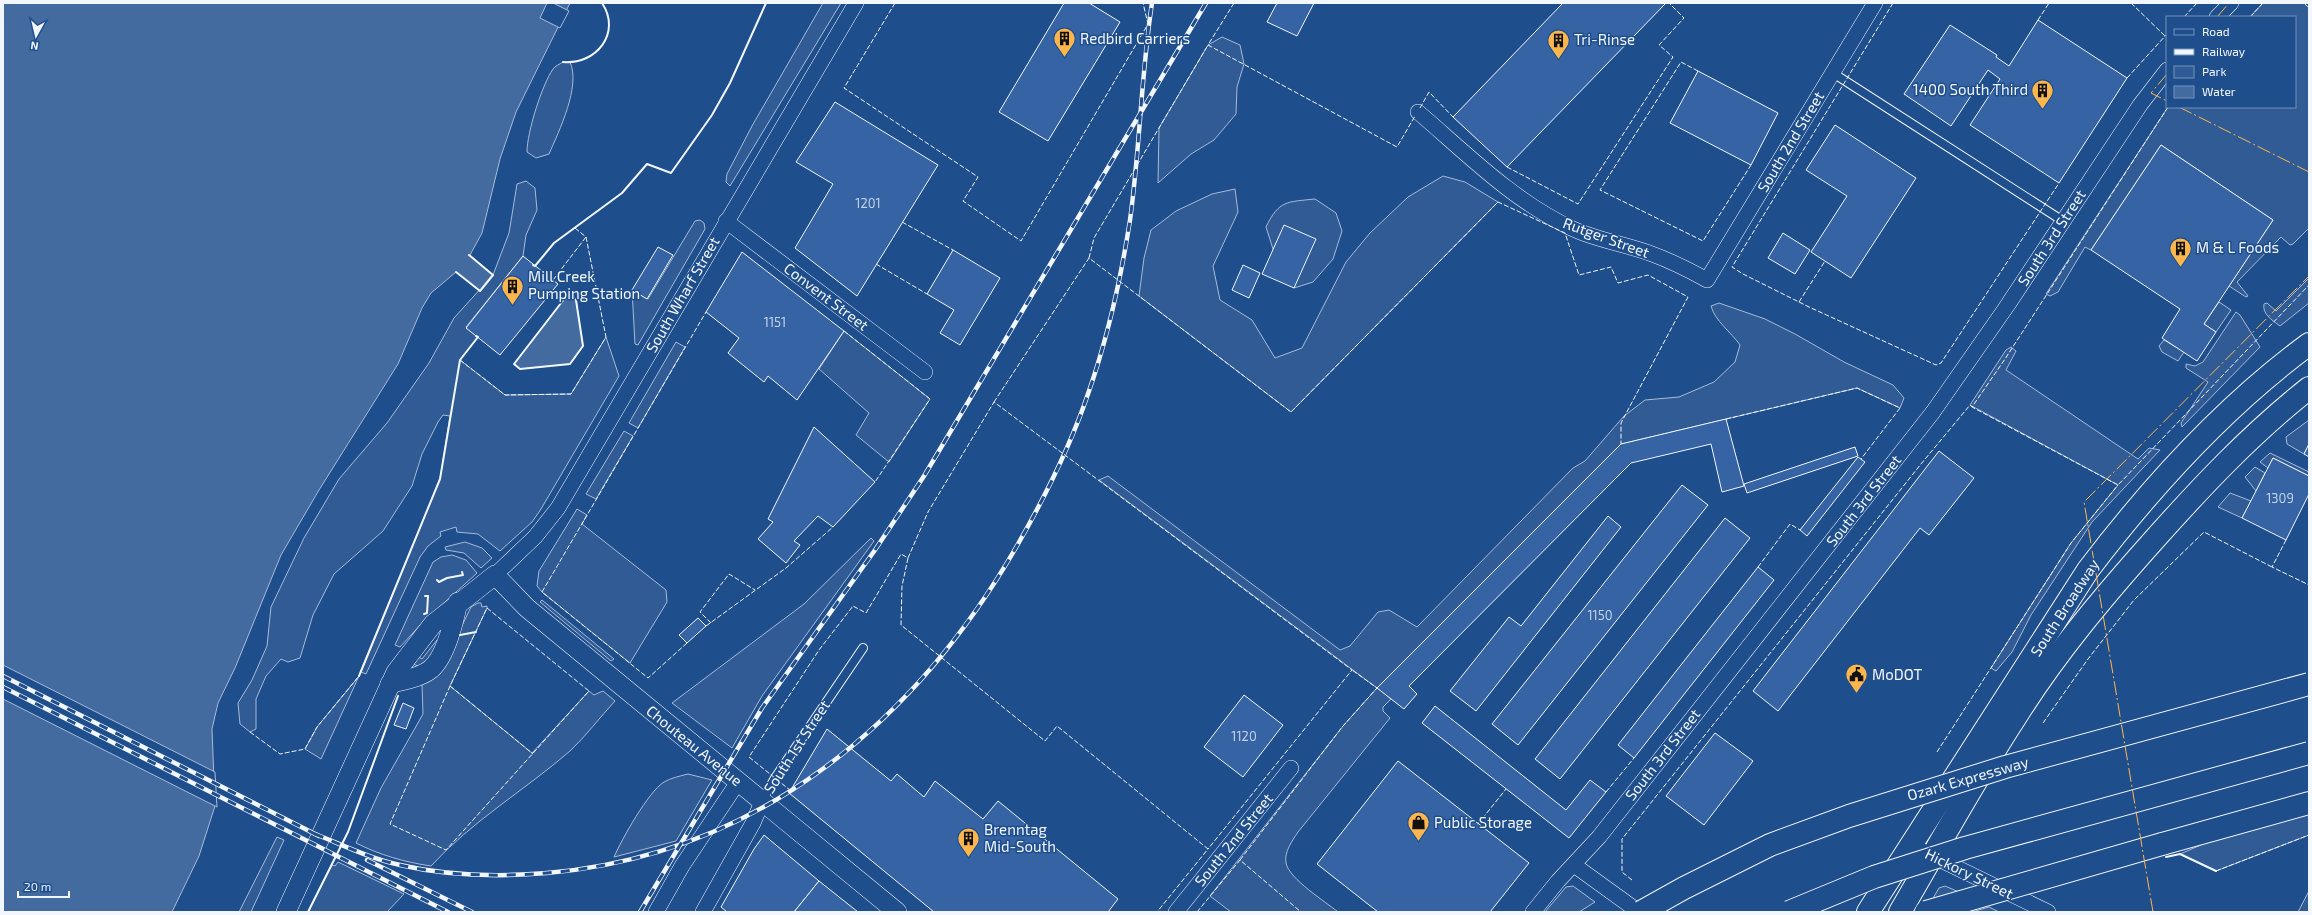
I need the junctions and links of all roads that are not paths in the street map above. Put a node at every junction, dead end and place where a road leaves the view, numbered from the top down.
1 (856, 3) edge
2 (1875, 3) edge
3 (2231, 3) edge
4 (2218, 16) edge
5 (2166, 71) edge
6 (1833, 72) junction
7 (1418, 112) dead end
8 (726, 221) junction
9 (2063, 221) junction
10 (1707, 280) joint
11 (2309, 344) edge
12 (925, 372) dead end
13 (2309, 388) edge
14 (495, 575) junction
15 (458, 602) junction
16 (863, 648) dead end
17 (390, 684) junction
18 (2309, 684) edge
19 (2309, 753) edge
20 (1291, 768) dead end
21 (738, 782) junction
22 (762, 802) junction
23 (2309, 803) edge
24 (1912, 846) junction
25 (1933, 856) junction
26 (1574, 865) junction
27 (2019, 906) edge
28 (286, 912) edge
29 (656, 912) edge
30 (703, 912) edge
31 (897, 912) edge
32 (1176, 912) edge
33 (1533, 912) edge
34 (1640, 912) edge
35 (1789, 912) edge
36 (1868, 912) edge
37 (1900, 912) edge
38 (1926, 912) edge
39 (2048, 912) edge

1 - 8 street, South Wharf Street
2 - 6 street, South 2nd Street
3 - 4 street
5 - 9 street, South 3rd Street
6 - 9 lane
6 - 10 street, South 2nd Street
7 - 10 street, Rutger Street
8 - 12 street, Convent Street
8 - 14 street, South Wharf Street
9 - 26 street, South 3rd Street
11 - 24 main road, South Broadway
13 - 25 main road, South Broadway
14 - 15 street
14 - 21 street, Chouteau Avenue
15 - 17 street
15 - 17 street
16 - 22 lane, South 1st Street
17 - 28 street
18 - 34 main road, Ozark Expressway, bridge
19 - 35 main road, bridge
20 - 32 street, South 2nd Street
21 - 22 street, Chouteau Avenue
21 - 29 street
22 - 30 street, South 1st Street
22 - 31 street, Chouteau Avenue
23 - 38 main road, bridge
24 - 25 street, Hickory Street
24 - 36 main road, South Broadway
25 - 27 street, Hickory Street
25 - 37 main road, South Broadway
26 - 33 street, South 3rd Street
26 - 34 street
27 - 39 street, Hickory Street

